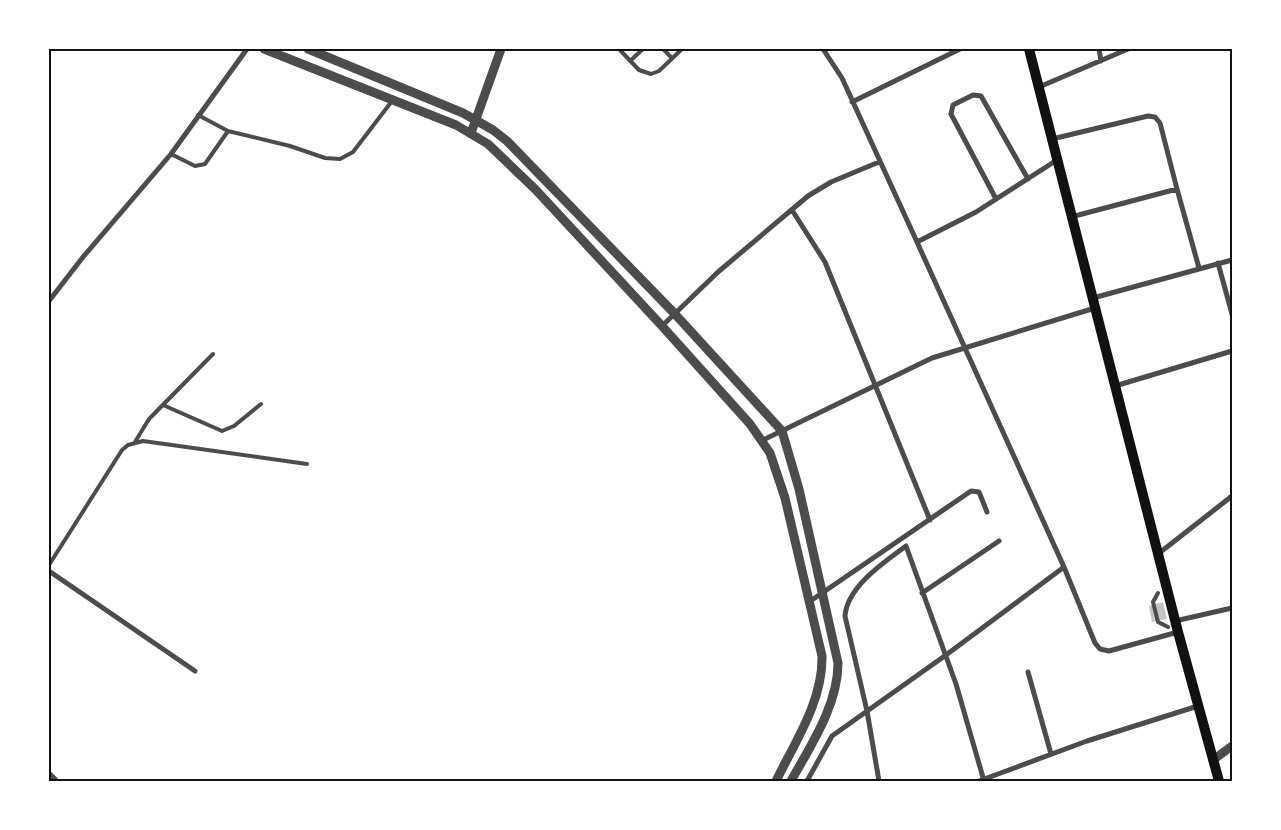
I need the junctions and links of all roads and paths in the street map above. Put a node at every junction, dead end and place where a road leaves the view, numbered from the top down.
1 (247, 49) edge
2 (264, 49) edge
3 (308, 49) edge
4 (501, 49) edge
5 (619, 49) edge
6 (643, 49) edge
7 (663, 49) edge
8 (682, 49) edge
9 (823, 49) edge
10 (960, 49) edge
11 (1029, 49) edge
12 (1099, 49) edge
13 (1128, 49) edge
14 (672, 58) junction
15 (630, 61) junction
16 (1101, 61) junction
17 (1038, 87) junction
18 (392, 100) junction
19 (852, 102) junction
20 (198, 115) junction
21 (475, 118) junction
22 (228, 131) junction
23 (470, 132) junction
24 (1052, 139) junction
25 (171, 154) junction
26 (1057, 160) junction
27 (879, 162) junction
28 (1028, 179) junction
29 (1177, 189) junction
30 (996, 199) junction
31 (792, 210) junction
32 (1071, 216) junction
33 (917, 242) junction
34 (1232, 260) edge
35 (1218, 263) junction
36 (1199, 268) junction
37 (49, 301) edge
38 (1093, 303) junction
39 (674, 313) junction
40 (1232, 314) edge
41 (662, 326) junction
42 (964, 348) junction
43 (1232, 351) edge
44 (213, 354) dead end
45 (877, 386) junction
46 (1115, 386) junction
47 (262, 404) dead end
48 (163, 405) junction
49 (782, 431) junction
50 (763, 440) junction
51 (134, 442) junction
52 (307, 464) dead end
53 (1232, 496) edge
54 (987, 512) dead end
55 (930, 520) junction
56 (1000, 541) dead end
57 (1158, 554) junction
58 (49, 565) edge
59 (1064, 567) junction
60 (49, 571) edge
61 (823, 592) junction
62 (922, 593) junction
63 (1158, 593) dead end
64 (809, 602) junction
65 (1232, 608) edge
66 (1171, 624) junction
67 (1178, 632) junction
68 (946, 655) junction
69 (195, 671) dead end
70 (1028, 672) dead end
71 (1198, 706) junction
72 (867, 711) junction
73 (1232, 746) edge
74 (1051, 754) junction
75 (1213, 760) junction
76 (49, 776) edge
77 (54, 781) edge
78 (776, 781) edge
79 (791, 781) edge
80 (807, 781) edge
81 (879, 781) edge
82 (982, 781) edge
83 (1219, 781) edge

1 - 20 street
2 - 18 street
3 - 21 street
4 - 21 street
5 - 15 lane
6 - 15 lane
7 - 14 lane
8 - 14 lane
9 - 19 street
10 - 19 street
11 - 17 main road
12 - 16 street
13 - 16 street
14 - 15 lane
16 - 17 street
17 - 24 main road
18 - 22 lane
18 - 23 street
19 - 27 street
20 - 22 lane
20 - 25 street
21 - 23 street
21 - 39 street
22 - 25 lane
23 - 41 street
24 - 26 main road
24 - 29 street
25 - 37 street
26 - 28 street
26 - 32 main road
27 - 31 street
27 - 33 street
28 - 30 street
28 - 30 street
29 - 32 street
29 - 36 street
30 - 33 street
31 - 39 street
31 - 45 street
32 - 38 main road
33 - 42 street
34 - 35 street
35 - 36 street
35 - 40 street
36 - 38 street
38 - 42 street
38 - 46 main road
39 - 41 street
39 - 49 street
41 - 50 street
42 - 45 street
42 - 59 street
43 - 46 street
44 - 48 lane
45 - 49 street
45 - 55 street
46 - 57 main road
47 - 48 lane
48 - 51 lane
49 - 50 street
49 - 61 street
50 - 64 street
51 - 52 lane
51 - 58 lane
53 - 57 street
54 - 55 street
55 - 61 street
56 - 62 street
57 - 66 main road
59 - 67 street
59 - 68 street
60 - 69 street
61 - 64 street
61 - 79 street
62 - 68 street
62 - 72 street
63 - 66 lane
64 - 78 street
65 - 66 street
66 - 67 main road
67 - 71 main road
68 - 72 street
68 - 82 street
70 - 74 street
71 - 74 street
71 - 75 main road
72 - 80 street
72 - 81 street
73 - 75 street
74 - 82 street
75 - 83 main road
76 - 77 street

